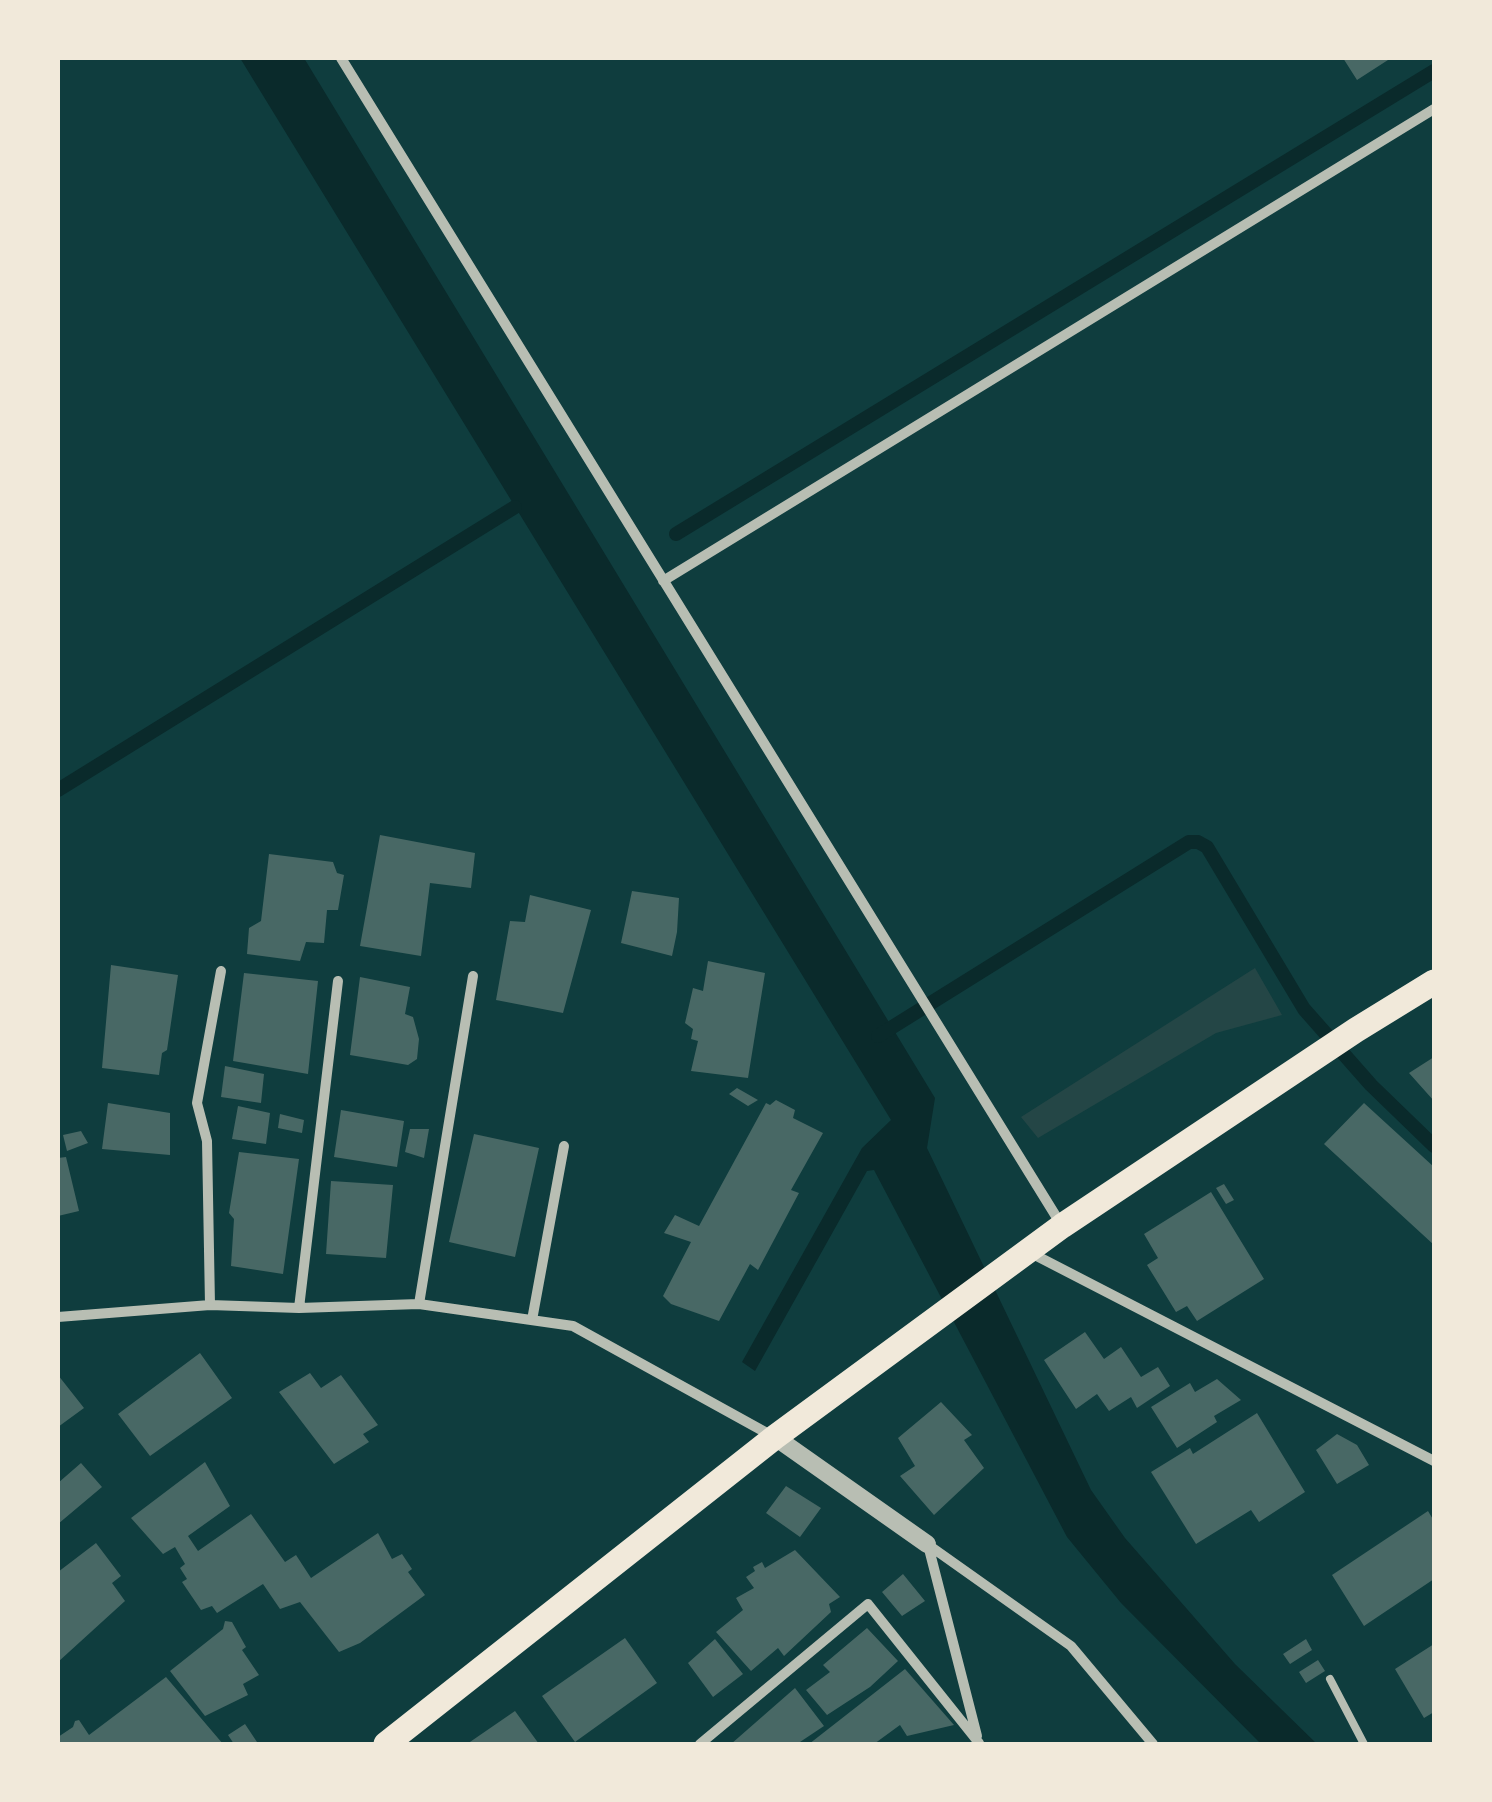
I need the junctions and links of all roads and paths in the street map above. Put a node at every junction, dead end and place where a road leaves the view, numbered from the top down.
1 (341, 58) edge
2 (1434, 109) edge
3 (663, 581) junction
4 (220, 971) dead end
5 (473, 976) dead end
6 (338, 981) dead end
7 (1434, 982) edge
8 (564, 1146) dead end
9 (1062, 1226) junction
10 (1028, 1251) junction
11 (418, 1304) junction
12 (210, 1305) junction
13 (299, 1308) junction
14 (58, 1316) edge
15 (532, 1320) junction
16 (775, 1437) junction
17 (1434, 1461) edge
18 (927, 1544) junction
19 (1330, 1678) dead end
20 (386, 1744) edge
21 (700, 1744) edge
22 (979, 1744) edge
23 (1153, 1744) edge
24 (1364, 1744) edge

1 - 3 street
2 - 3 street
3 - 9 street
4 - 12 street
5 - 11 street
6 - 13 street
7 - 9 main road
8 - 15 street
9 - 10 main road
10 - 16 main road
10 - 17 street
11 - 13 street
11 - 15 street
12 - 13 street
12 - 14 street
15 - 16 street
16 - 18 street
16 - 20 main road
18 - 22 street
18 - 23 street
19 - 24 lane
21 - 22 street

